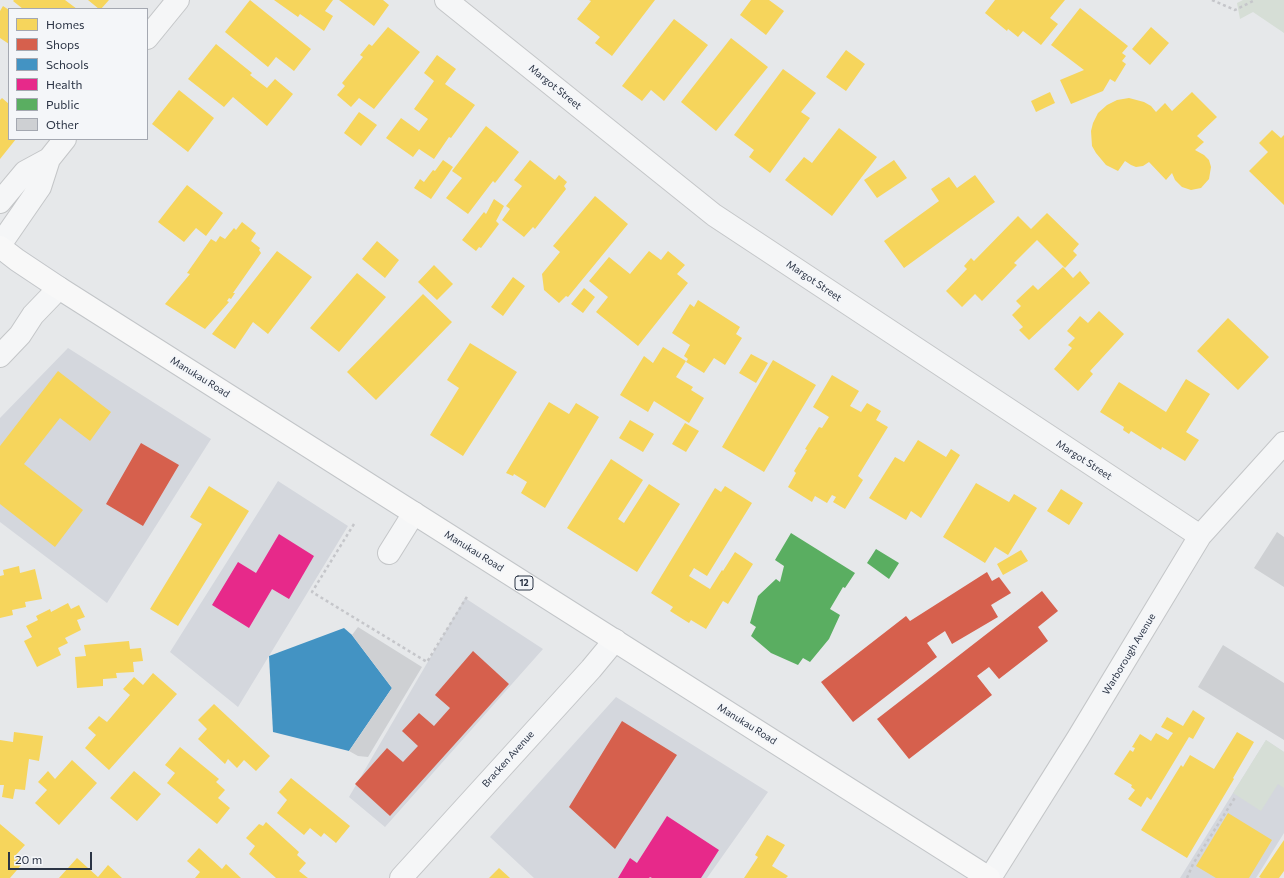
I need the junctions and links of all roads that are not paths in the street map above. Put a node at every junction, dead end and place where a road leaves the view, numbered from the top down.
1 (178, 0) edge
2 (446, 0) edge
3 (148, 37) edge
4 (64, 140) edge
5 (49, 158) junction
6 (0, 202) edge
7 (0, 246) edge
8 (58, 288) junction
9 (0, 356) edge
10 (1284, 443) edge
11 (414, 513) junction
12 (1200, 536) junction
13 (389, 553) dead end
14 (615, 640) junction
15 (401, 878) edge
16 (990, 878) edge

1 - 3 street
2 - 12 street, Margot Street
4 - 5 street
5 - 6 street
5 - 7 street
7 - 8 main road, Manukau Road / 12
8 - 9 street
8 - 11 main road, Manukau Road / 12
10 - 12 street, Warborough Avenue
11 - 13 street
11 - 14 main road, Manukau Road / 12
12 - 16 street, Warborough Avenue
14 - 15 street, Bracken Avenue
14 - 16 main road, Manukau Road / 12

